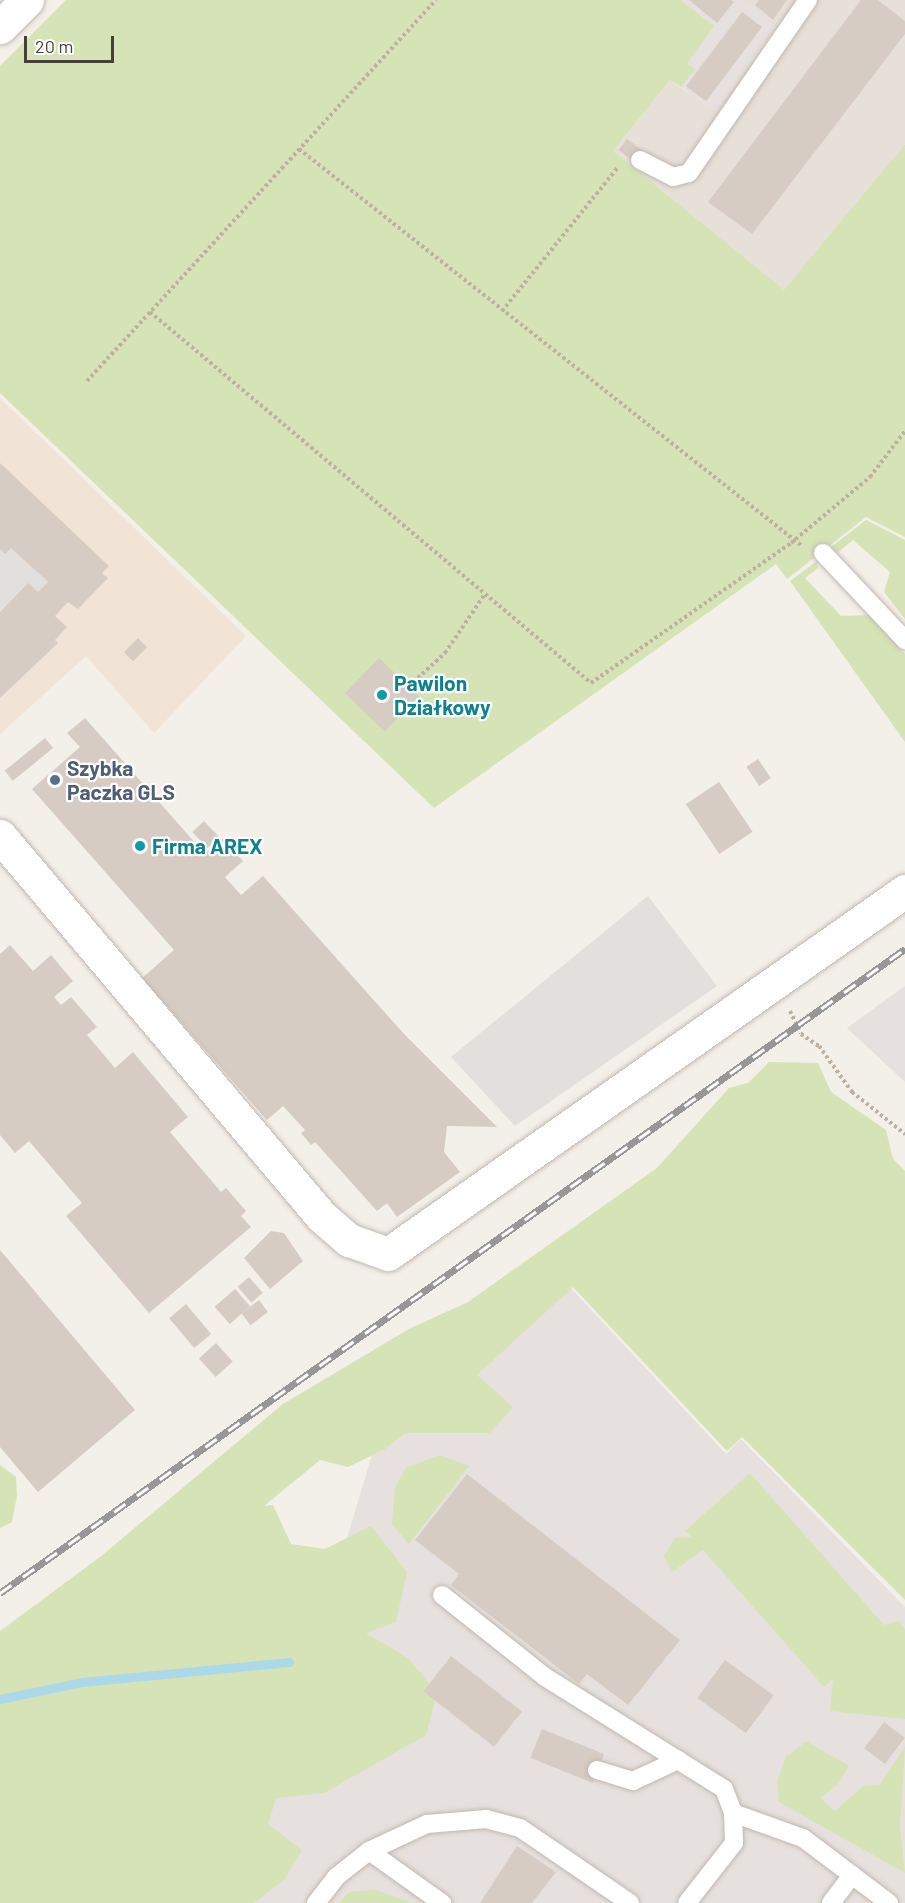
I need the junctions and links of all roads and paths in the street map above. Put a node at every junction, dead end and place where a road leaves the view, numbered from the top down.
1 (27, 0) edge
2 (436, 0) edge
3 (808, 0) edge
4 (0, 27) edge
5 (299, 149) junction
6 (644, 163) joint
7 (502, 311) junction
8 (150, 312) junction
9 (87, 381) dead end
10 (905, 431) edge
11 (791, 543) junction
12 (823, 553) joint
13 (485, 594) junction
14 (905, 640) edge
15 (409, 686) dead end
16 (0, 836) edge
17 (905, 891) edge
18 (777, 980) junction
19 (905, 1134) edge
20 (442, 1595) dead end
21 (678, 1760) junction
22 (597, 1770) dead end
23 (733, 1813) junction
24 (369, 1851) junction
25 (852, 1875) junction
26 (316, 1903) edge
27 (442, 1903) edge
28 (630, 1903) edge
29 (687, 1903) edge
30 (831, 1903) edge
31 (889, 1903) edge

1 - 4 street
2 - 5 path
3 - 6 lane
5 - 7 path
5 - 8 path
6 - 7 path
7 - 11 path
8 - 9 path
8 - 13 path
10 - 11 path
11 - 12 path
11 - 13 path
12 - 14 lane
13 - 15 path
16 - 18 street
17 - 18 street
18 - 19 path
20 - 21 lane
21 - 22 lane
21 - 23 lane
23 - 25 lane
23 - 29 lane
24 - 26 lane
24 - 27 lane
24 - 28 lane
25 - 30 lane
25 - 31 lane

